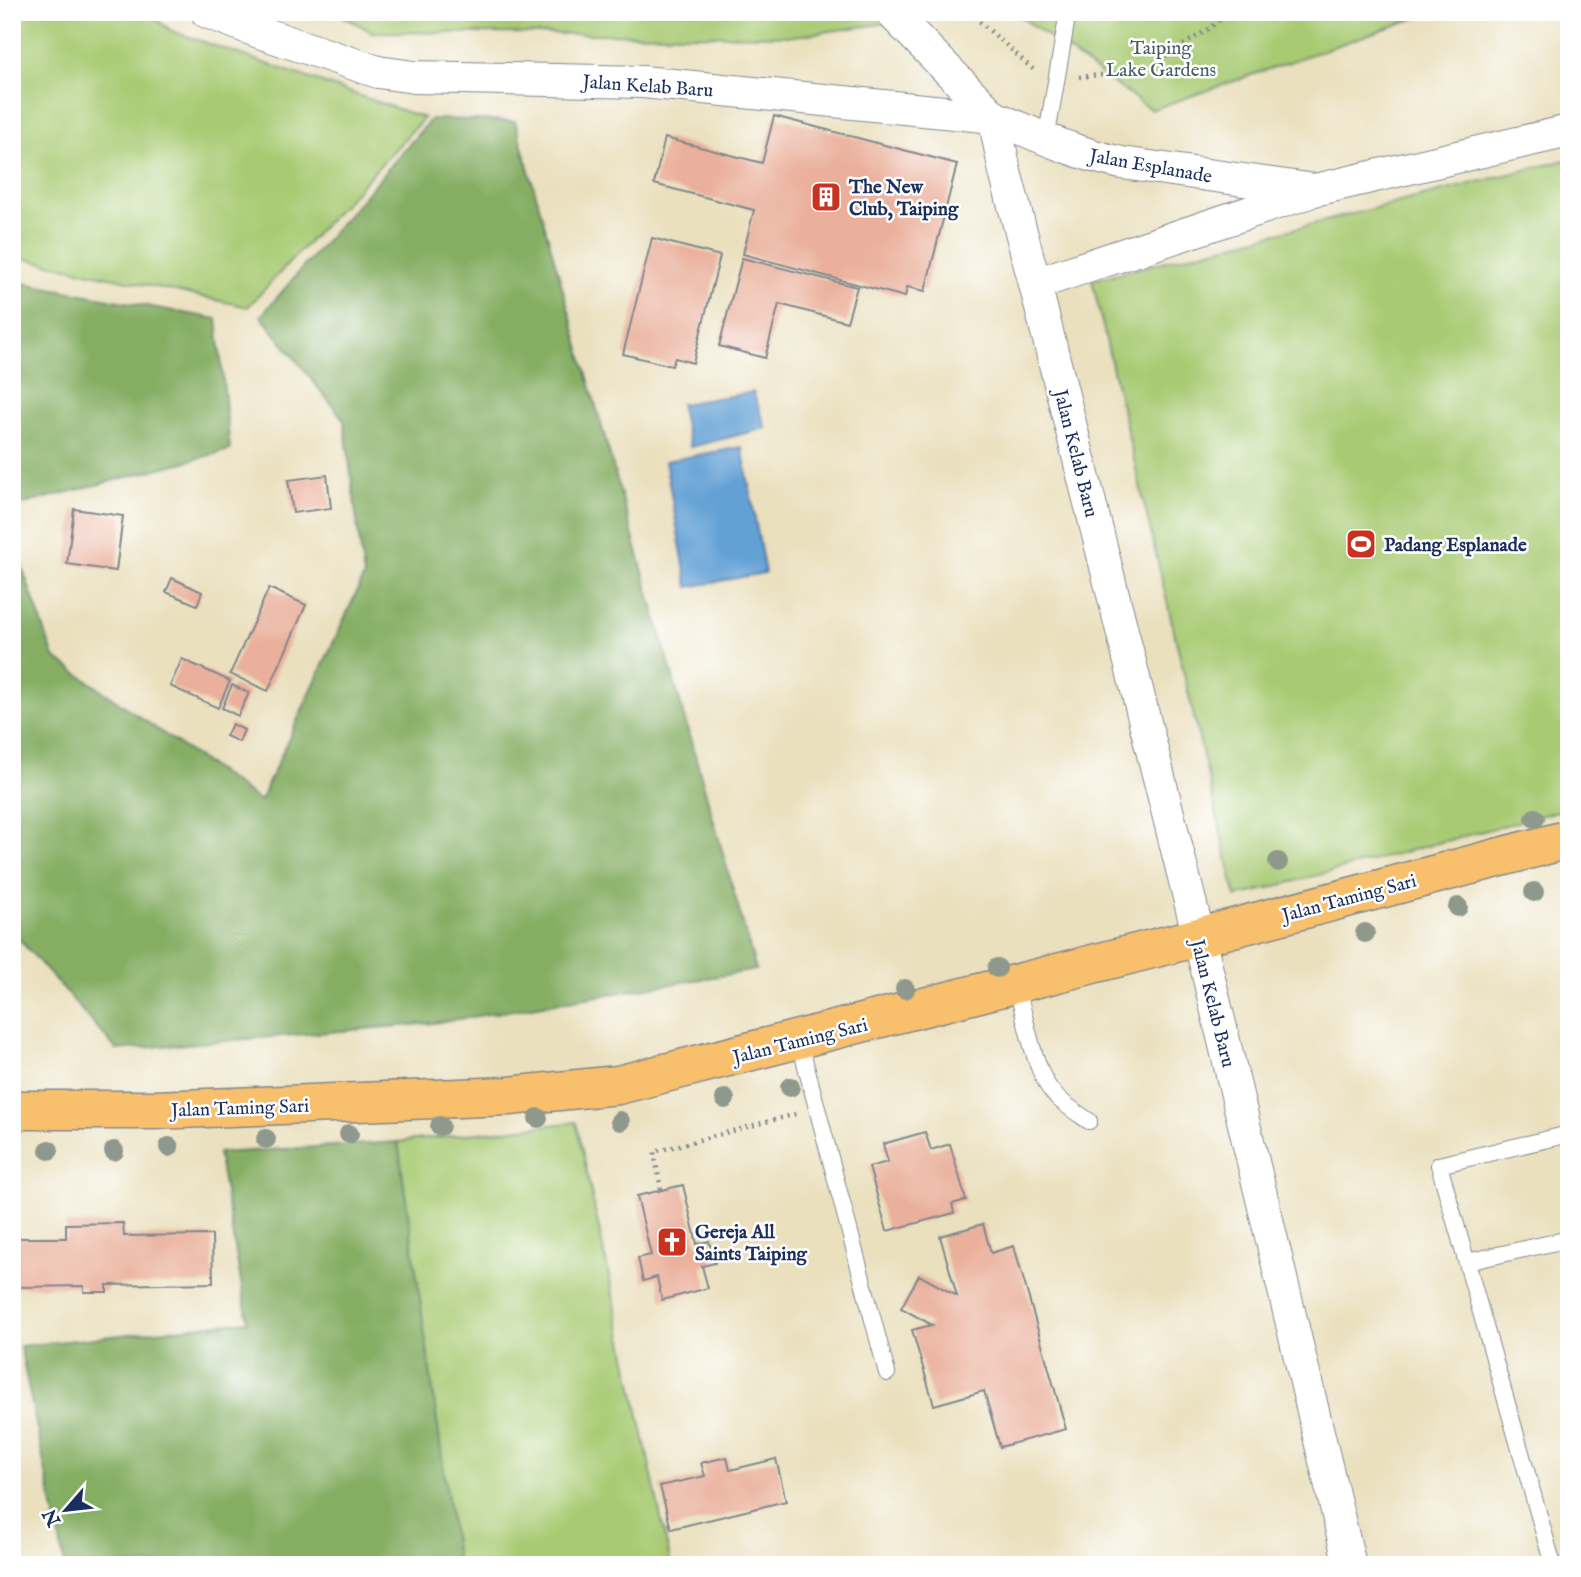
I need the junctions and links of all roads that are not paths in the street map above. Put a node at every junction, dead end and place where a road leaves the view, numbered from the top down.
1 (207, 12) edge
2 (891, 12) edge
3 (1068, 12) edge
4 (994, 117) junction
5 (1569, 131) edge
6 (1046, 139) junction
7 (1315, 190) junction
8 (1035, 284) junction
9 (1569, 839) edge
10 (1199, 937) junction
11 (1016, 984) junction
12 (799, 1040) junction
13 (12, 1110) edge
14 (1089, 1121) dead end
15 (1569, 1134) edge
16 (1569, 1239) edge
17 (1466, 1262) junction
18 (887, 1373) dead end
19 (1350, 1565) edge
20 (1553, 1565) edge

1 - 4 street, Jalan Kelab Baru
2 - 4 street
3 - 6 lane
4 - 6 street, Jalan Esplanade
4 - 8 street, Jalan Kelab Baru
5 - 7 street, Jalan Esplanade
6 - 7 street, Jalan Esplanade
7 - 8 street, Jalan Esplanade
8 - 10 street, Jalan Kelab Baru
9 - 10 main road, Jalan Taming Sari
10 - 11 main road, Jalan Taming Sari
10 - 19 street, Jalan Kelab Baru
11 - 12 main road, Jalan Taming Sari
11 - 14 lane
12 - 13 main road, Jalan Taming Sari
12 - 18 lane
15 - 17 lane
16 - 17 lane
17 - 20 lane

